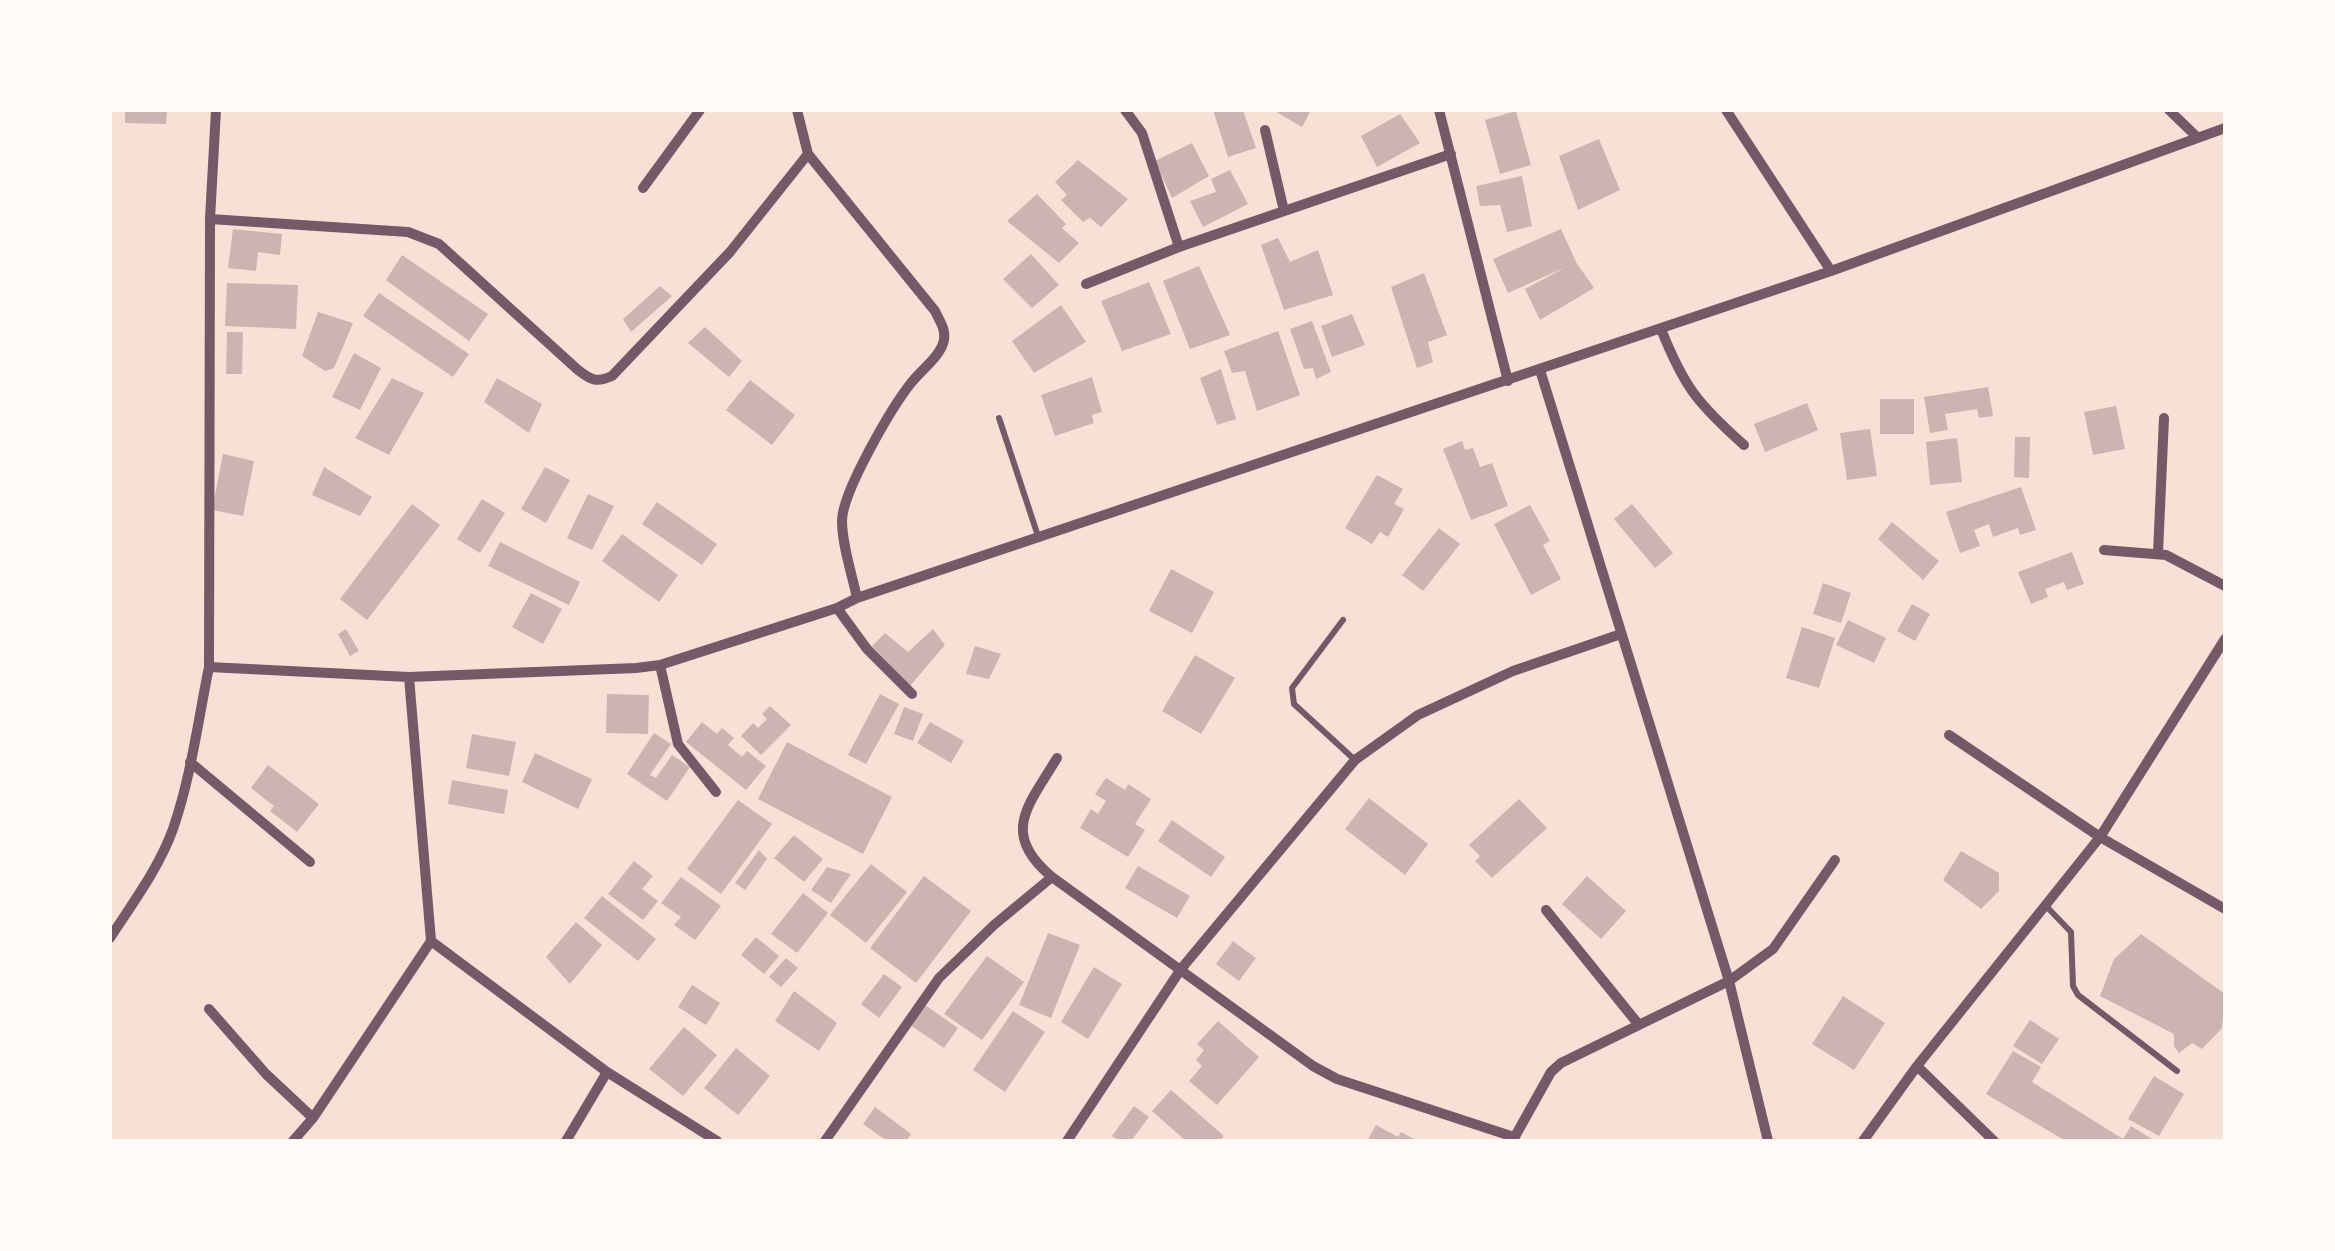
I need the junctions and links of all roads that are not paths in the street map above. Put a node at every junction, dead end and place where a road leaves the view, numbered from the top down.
1 (216, 110) edge
2 (700, 110) edge
3 (797, 110) edge
4 (1125, 110) edge
5 (1439, 110) edge
6 (1726, 110) edge
7 (2168, 110) edge
8 (2225, 128) edge
9 (1265, 130) dead end
10 (2197, 137) junction
11 (808, 154) junction
12 (1451, 154) junction
13 (643, 188) dead end
14 (1284, 211) junction
15 (210, 219) junction
16 (1180, 247) junction
17 (1831, 270) junction
18 (1086, 284) dead end
19 (1661, 329) junction
20 (1540, 370) junction
21 (1508, 381) junction
22 (999, 418) dead end
23 (2164, 418) dead end
24 (1744, 444) dead end
25 (1039, 539) junction
26 (2104, 550) dead end
27 (2158, 553) junction
28 (2225, 586) edge
29 (857, 598) junction
30 (836, 608) junction
31 (1343, 620) dead end
32 (1622, 634) junction
33 (2225, 639) edge
34 (660, 665) junction
35 (209, 667) junction
36 (409, 677) junction
37 (912, 694) dead end
38 (1949, 735) dead end
39 (1057, 758) dead end
40 (1355, 760) junction
41 (190, 762) junction
42 (716, 792) dead end
43 (2100, 838) junction
44 (1835, 860) dead end
45 (310, 862) dead end
46 (1052, 877) junction
47 (2045, 906) junction
48 (2225, 909) edge
49 (1546, 910) dead end
50 (110, 938) edge
51 (431, 941) junction
52 (1181, 968) junction
53 (1729, 982) junction
54 (209, 1008) dead end
55 (1639, 1025) junction
56 (1917, 1066) junction
57 (2176, 1071) dead end
58 (607, 1072) junction
59 (313, 1118) junction
60 (1513, 1139) edge
61 (293, 1141) edge
62 (566, 1141) edge
63 (718, 1141) edge
64 (825, 1141) edge
65 (1067, 1141) edge
66 (1768, 1141) edge
67 (1863, 1141) edge
68 (1994, 1141) edge

1 - 15 street
2 - 13 street
3 - 11 street
4 - 16 street
5 - 12 street
6 - 17 street
7 - 10 street
8 - 10 street
9 - 14 street
10 - 17 street
11 - 15 street
11 - 29 street
12 - 14 street
12 - 21 street
14 - 16 street
15 - 35 street
16 - 18 street
17 - 19 street
19 - 20 street
19 - 24 street
20 - 21 street
20 - 32 street
21 - 25 street
22 - 25 lane
23 - 27 street
25 - 29 street
26 - 27 street
27 - 28 street
29 - 30 street
30 - 34 street
30 - 37 street
31 - 40 lane
32 - 40 street
32 - 53 street
33 - 43 street
34 - 36 street
34 - 42 street
35 - 36 street
35 - 41 street
36 - 51 street
38 - 43 street
39 - 46 street
40 - 52 street
41 - 45 street
41 - 50 street
43 - 47 street
43 - 48 street
44 - 53 street
46 - 52 street
46 - 64 street
47 - 56 street
47 - 57 lane
49 - 55 street
51 - 58 street
51 - 59 street
52 - 60 street
52 - 65 street
53 - 55 street
53 - 66 street
54 - 59 street
55 - 60 street
56 - 67 street
56 - 68 street
58 - 62 street
58 - 63 street
59 - 61 street

